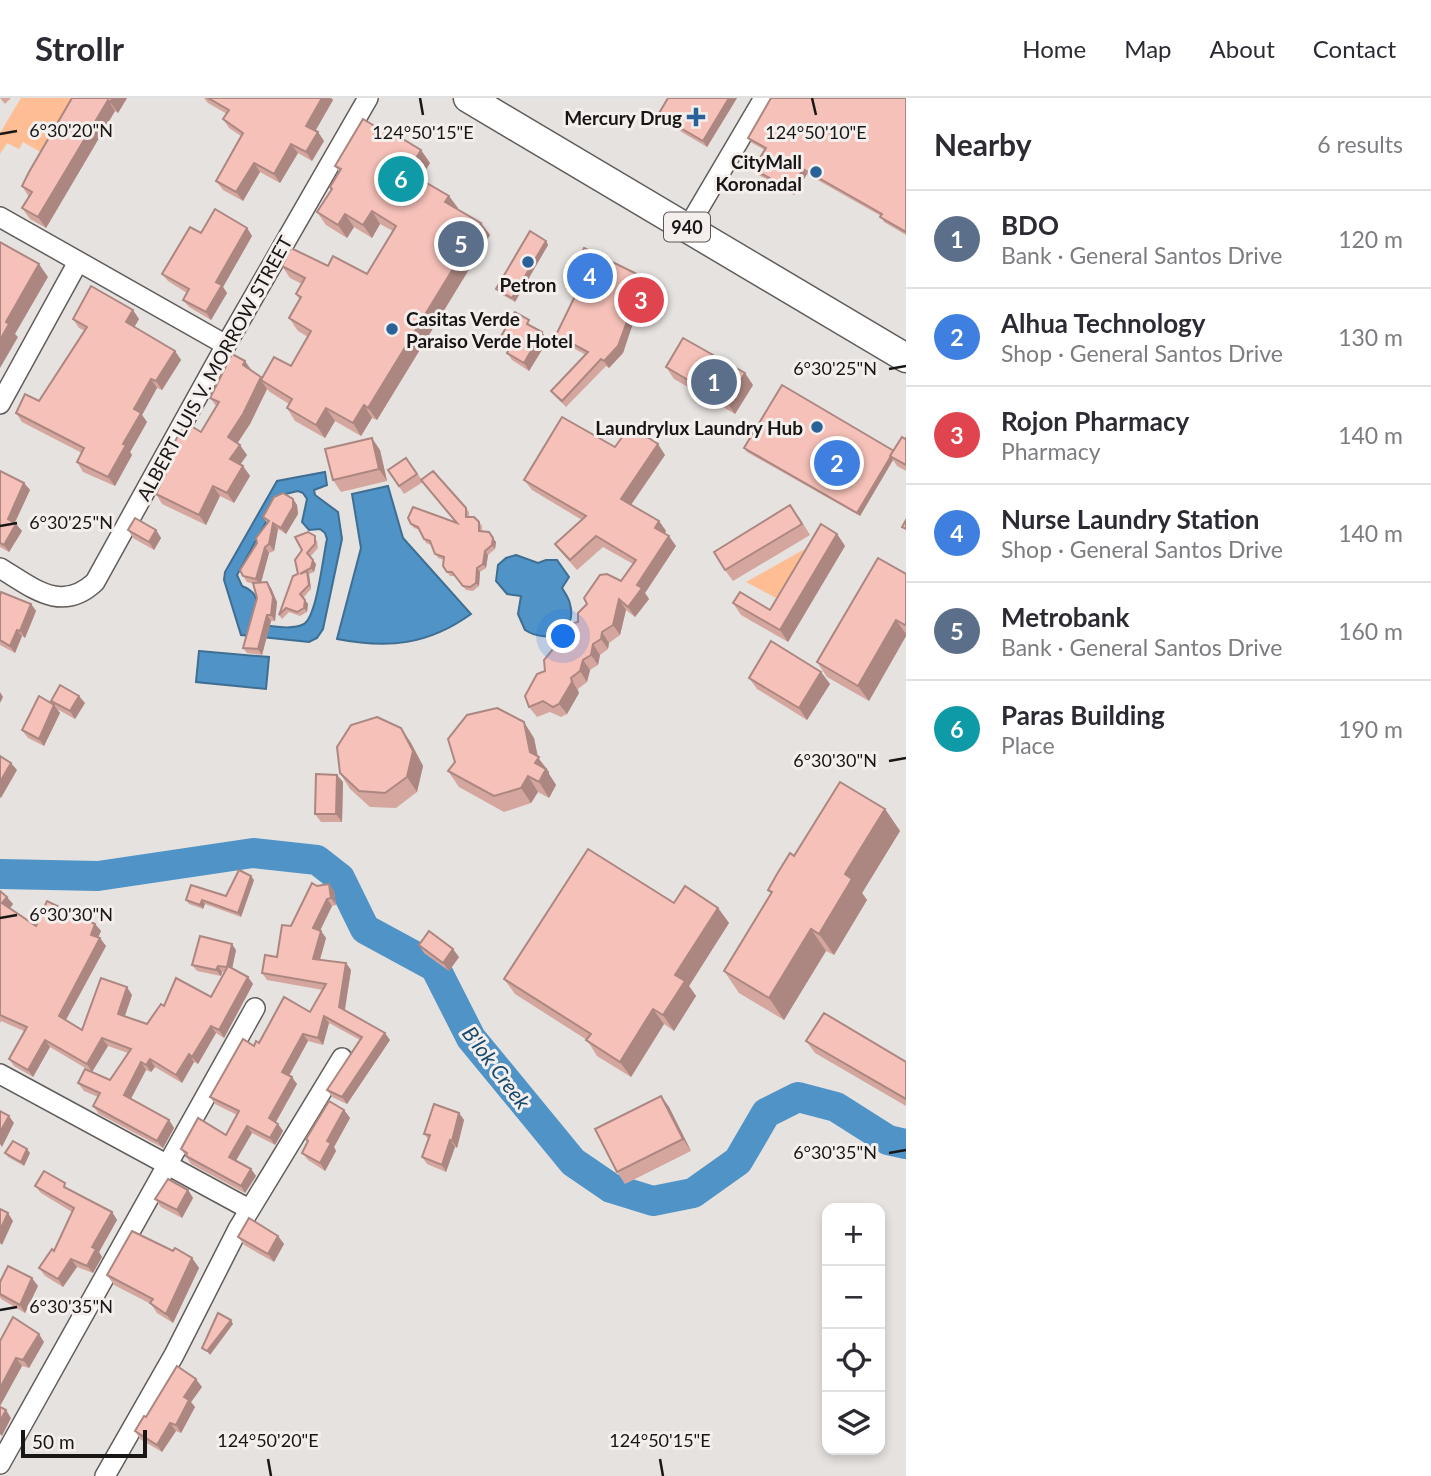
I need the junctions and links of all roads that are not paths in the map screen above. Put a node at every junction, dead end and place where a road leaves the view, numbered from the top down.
1 (368, 98) edge
2 (468, 98) edge
3 (498, 98) edge
4 (764, 98) edge
5 (0, 217) edge
6 (692, 221) junction
7 (78, 262) junction
8 (906, 339) edge
9 (226, 345) junction
10 (906, 358) edge
11 (0, 404) edge
12 (0, 568) edge
13 (255, 1008) dead end
14 (342, 1058) dead end
15 (0, 1074) edge
16 (166, 1165) junction
17 (249, 1209) junction
18 (0, 1464) edge
19 (106, 1476) edge

1 - 9 street, ALBERT LUIS V. MORROW STREET
2 - 6 highway, 940
3 - 6 highway, 940
4 - 6 street
5 - 7 street
6 - 8 highway, 940
6 - 10 highway, 940
7 - 9 street
7 - 11 street
9 - 12 street, ALBERT LUIS V. MORROW STREET
13 - 16 street
14 - 17 street
15 - 16 street
16 - 17 street
16 - 18 street
17 - 19 street

